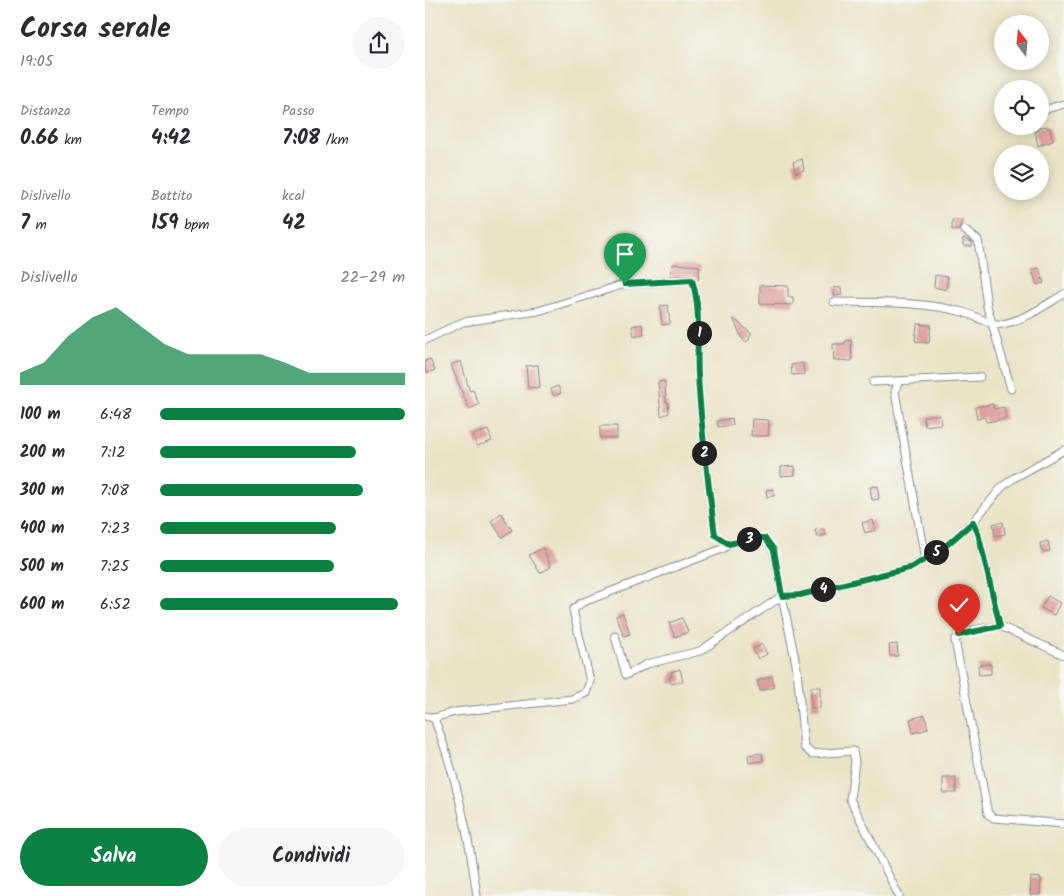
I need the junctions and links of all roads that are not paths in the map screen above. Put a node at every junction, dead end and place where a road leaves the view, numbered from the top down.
1 (1064, 104) edge
2 (1049, 108) edge
3 (964, 230) dead end
4 (1064, 294) edge
5 (834, 302) dead end
6 (992, 322) junction
7 (425, 340) edge
8 (980, 377) dead end
9 (873, 382) dead end
10 (898, 382) junction
11 (1011, 389) dead end
12 (1064, 450) edge
13 (973, 522) junction
14 (729, 544) junction
15 (925, 559) junction
16 (782, 596) junction
17 (1000, 626) junction
18 (615, 636) dead end
19 (1064, 655) edge
20 (425, 716) edge
21 (434, 718) junction
22 (1064, 824) edge
23 (477, 896) edge
24 (899, 896) edge

1 - 2 street
3 - 6 street
4 - 6 street
5 - 6 street
6 - 11 street
7 - 14 street
8 - 10 street
9 - 10 street
10 - 15 street
12 - 13 street
13 - 15 street
13 - 17 street
14 - 16 street
14 - 21 street
15 - 16 street
16 - 18 street
16 - 24 street
17 - 19 street
17 - 22 street
20 - 21 street
21 - 23 street

